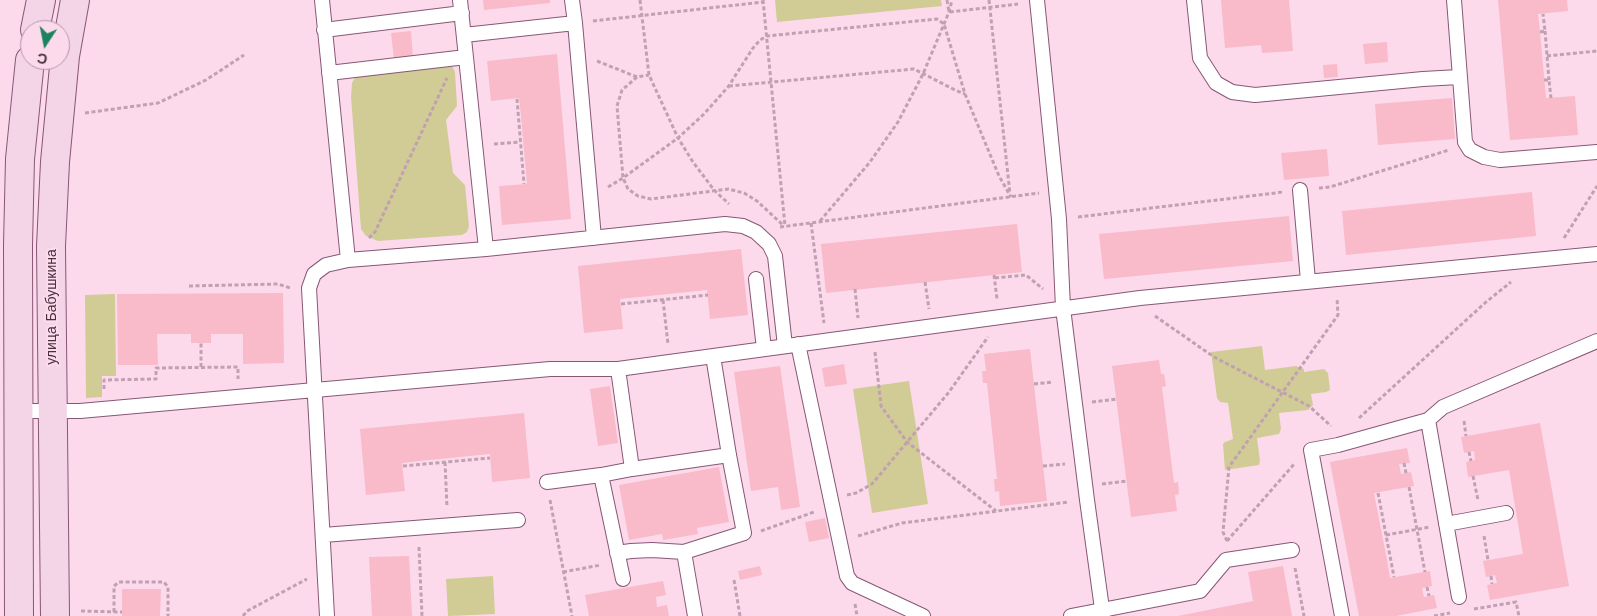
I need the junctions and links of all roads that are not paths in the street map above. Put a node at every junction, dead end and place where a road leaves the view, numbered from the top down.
1 (41, 0) edge
2 (76, 0) edge
3 (322, 0) edge
4 (572, 0) edge
5 (1194, 0) edge
6 (1454, 0) edge
7 (1038, 1) edge
8 (461, 7) edge
9 (37, 20) edge
10 (575, 23) junction
11 (324, 30) junction
12 (464, 35) junction
13 (462, 57) junction
14 (29, 70) edge
15 (328, 73) junction
16 (1459, 77) junction
17 (1597, 152) edge
18 (1300, 190) road end
19 (594, 238) junction
20 (486, 249) junction
21 (1597, 254) edge
22 (348, 260) junction
23 (756, 280) dead end
24 (1308, 281) junction
25 (1063, 308) junction
26 (1597, 341) edge
27 (791, 345) junction
28 (764, 349) junction
29 (713, 356) junction
30 (618, 369) junction
31 (315, 390) junction
32 (19, 411) junction
33 (52, 411) junction
34 (1428, 420) junction
35 (729, 455) junction
36 (632, 469) junction
37 (601, 475) junction
38 (547, 482) road end
39 (1506, 513) dead end
40 (518, 520) dead end
41 (1446, 524) junction
42 (322, 535) junction
43 (1292, 550) road end
44 (684, 552) junction
45 (618, 558) junction
46 (623, 579) dead end
47 (1459, 597) dead end
48 (1102, 613) edge
49 (68, 614) edge
50 (19, 616) edge
51 (327, 616) edge
52 (695, 616) edge
53 (923, 616) edge
54 (1071, 616) edge
55 (1342, 616) edge

1 - 9 street
2 - 33 street, улица Бабушкина
3 - 11 lane
4 - 10 lane
5 - 16 lane
6 - 16 lane
7 - 25 lane
8 - 11 lane
8 - 12 lane
10 - 12 lane
10 - 19 lane
11 - 15 lane
12 - 13 lane
13 - 15 lane
13 - 20 lane
14 - 32 street
15 - 22 lane
16 - 17 lane
18 - 24 lane
19 - 20 lane
19 - 27 lane
20 - 22 lane
21 - 24 lane
22 - 31 lane
23 - 28 lane
24 - 25 lane
25 - 27 lane
25 - 48 lane
26 - 34 lane
27 - 28 lane
27 - 53 lane
28 - 29 lane
29 - 30 lane
29 - 35 lane
30 - 31 lane
30 - 36 lane
31 - 33 lane
31 - 42 lane
32 - 33 lane
32 - 50 street
33 - 49 street, улица Бабушкина
34 - 41 lane
34 - 55 lane
35 - 36 lane
35 - 44 lane
36 - 37 lane
37 - 38 lane
37 - 45 lane
39 - 41 lane
40 - 42 lane
41 - 47 lane
42 - 51 lane
43 - 48 lane
44 - 45 lane
44 - 52 lane
45 - 46 lane
48 - 54 lane

